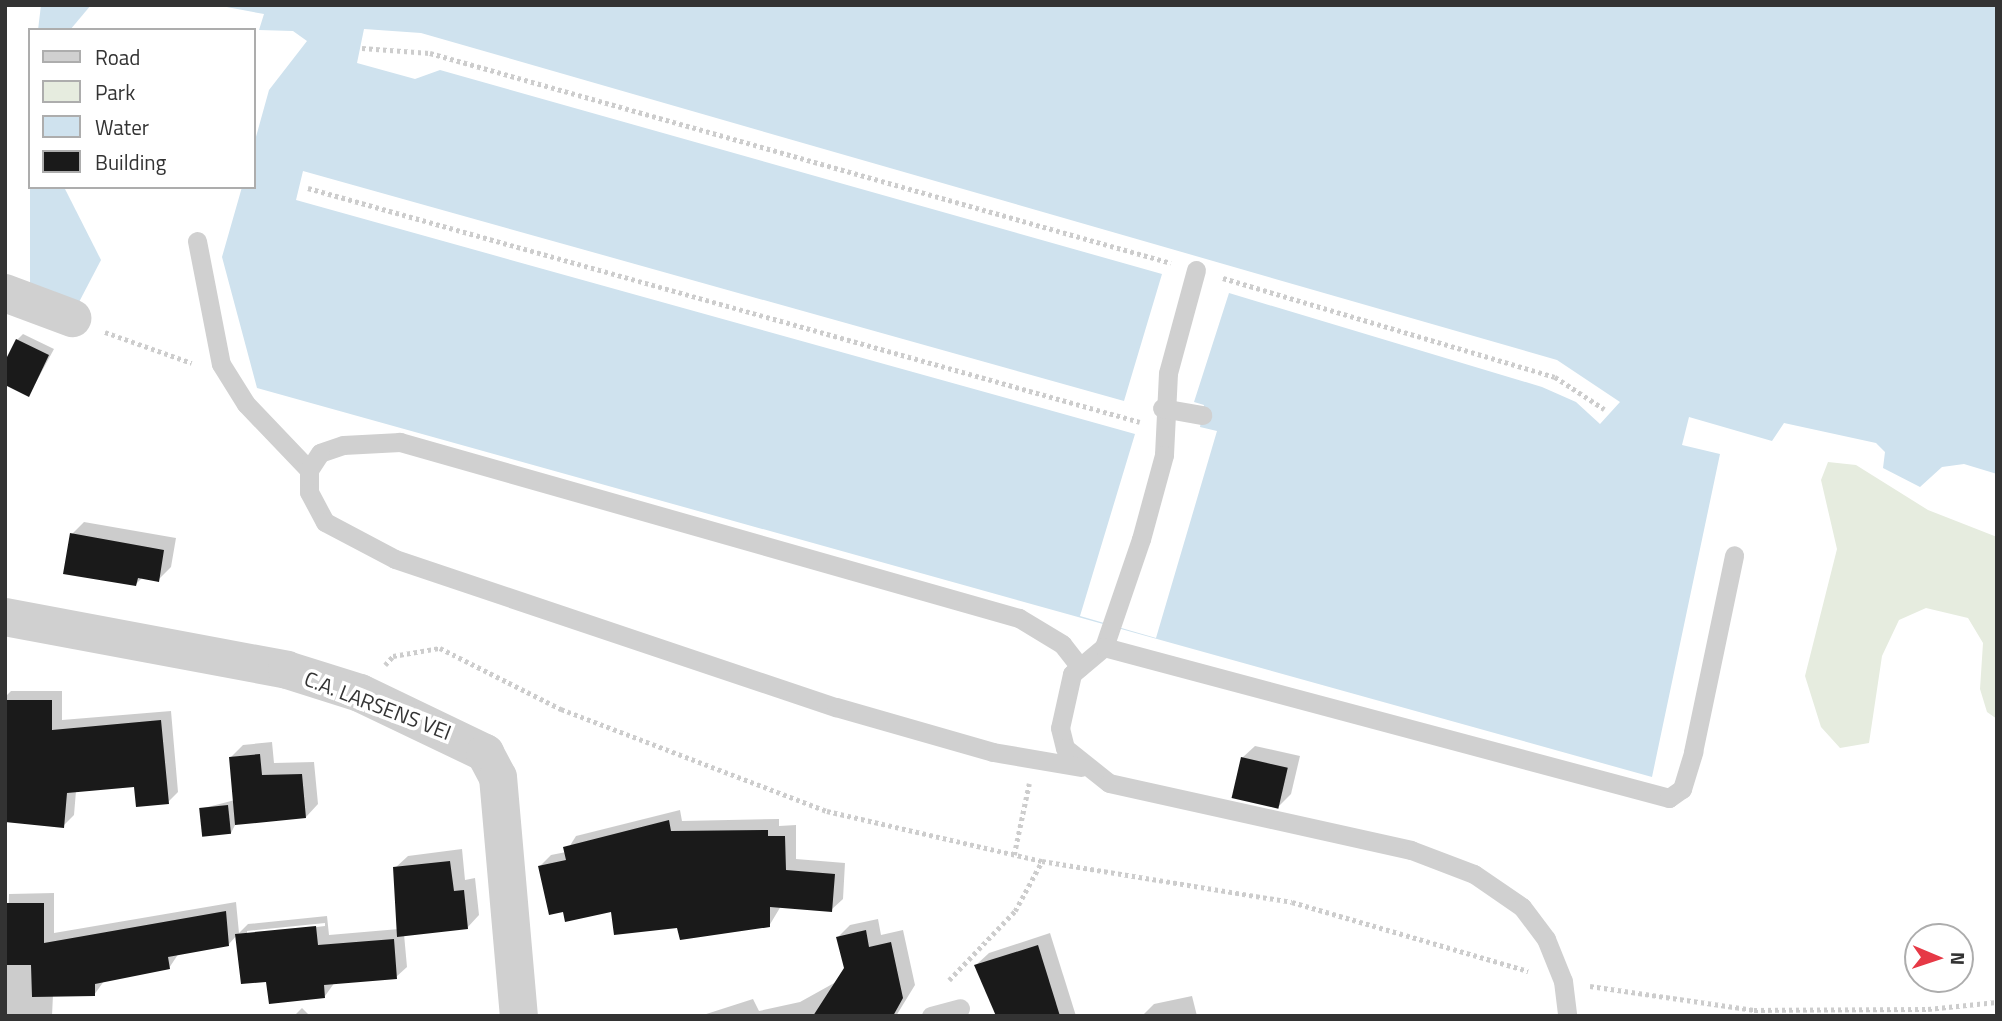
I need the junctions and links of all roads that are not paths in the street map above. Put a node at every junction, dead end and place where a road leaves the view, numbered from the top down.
1 (197, 241) dead end
2 (1196, 270) road end
3 (5, 293) edge
4 (72, 318) road end
5 (1162, 408) junction
6 (1202, 415) dead end
7 (309, 470) junction
8 (1734, 555) dead end
9 (5, 617) edge
10 (1104, 647) junction
11 (1080, 667) junction
12 (1081, 767) junction
13 (960, 1008) dead end
14 (519, 1016) edge
15 (932, 1016) edge
16 (1567, 1016) edge

1 - 7 lane
2 - 5 lane
3 - 4 street
5 - 6 lane
5 - 10 lane
7 - 11 lane
7 - 12 lane
8 - 10 lane
9 - 14 street, C.A. LARSENS VEI
10 - 11 lane
11 - 12 lane
12 - 16 lane
13 - 15 lane

